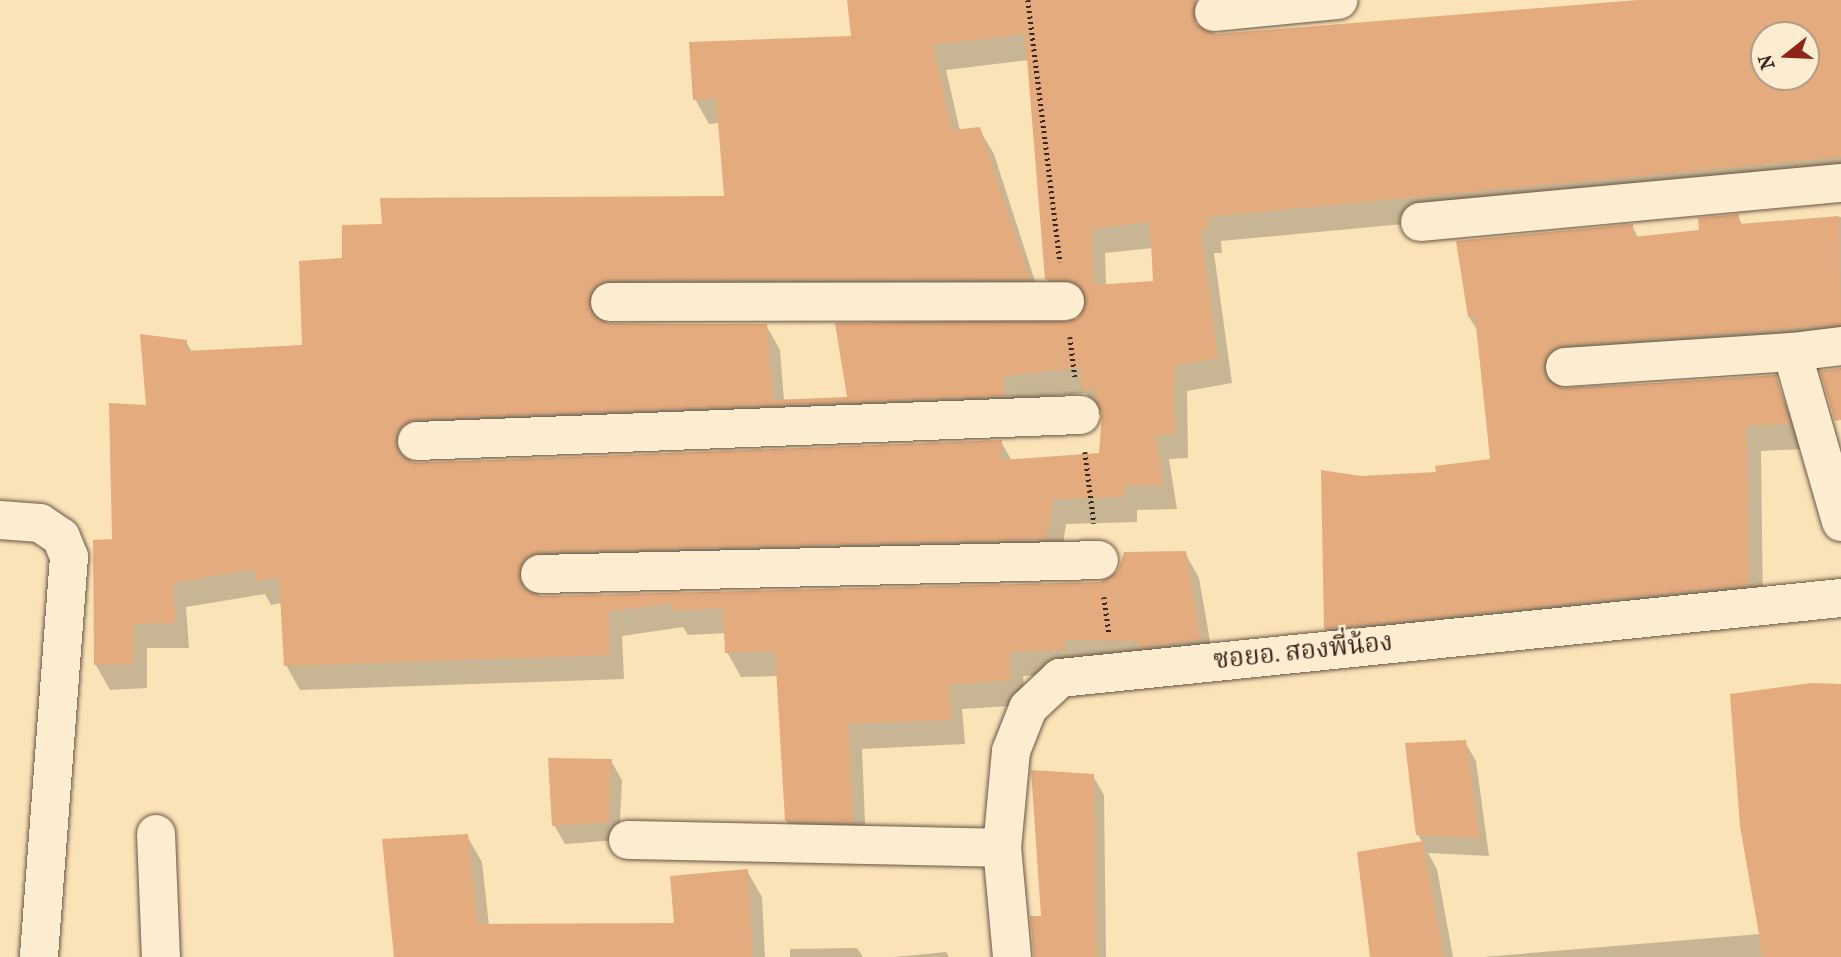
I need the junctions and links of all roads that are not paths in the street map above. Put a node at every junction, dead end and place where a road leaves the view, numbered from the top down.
1 (1338, 0) edge
2 (1214, 12) dead end
3 (1841, 183) edge
4 (1420, 222) dead end
5 (1065, 301) dead end
6 (610, 302) dead end
7 (1841, 346) edge
8 (1792, 352) junction
9 (1565, 367) dead end
10 (1080, 415) dead end
11 (417, 441) dead end
12 (0, 493) edge
13 (0, 520) edge
14 (1841, 522) edge
15 (40, 523) junction
16 (1099, 560) dead end
17 (540, 574) dead end
18 (1841, 598) edge
19 (156, 834) dead end
20 (628, 840) dead end
21 (1002, 849) junction
22 (38, 957) edge
23 (161, 957) edge
24 (1012, 957) edge

1 - 2 street
3 - 4 street
5 - 6 street
7 - 8 street
8 - 9 street
8 - 14 street
10 - 11 street
12 - 15 street
13 - 15 street
15 - 22 street
16 - 17 street
18 - 21 street, ซอยอ. สองพี่น้อง
19 - 23 street
20 - 21 street
21 - 24 street, ซอยอ. สองพี่น้อง

